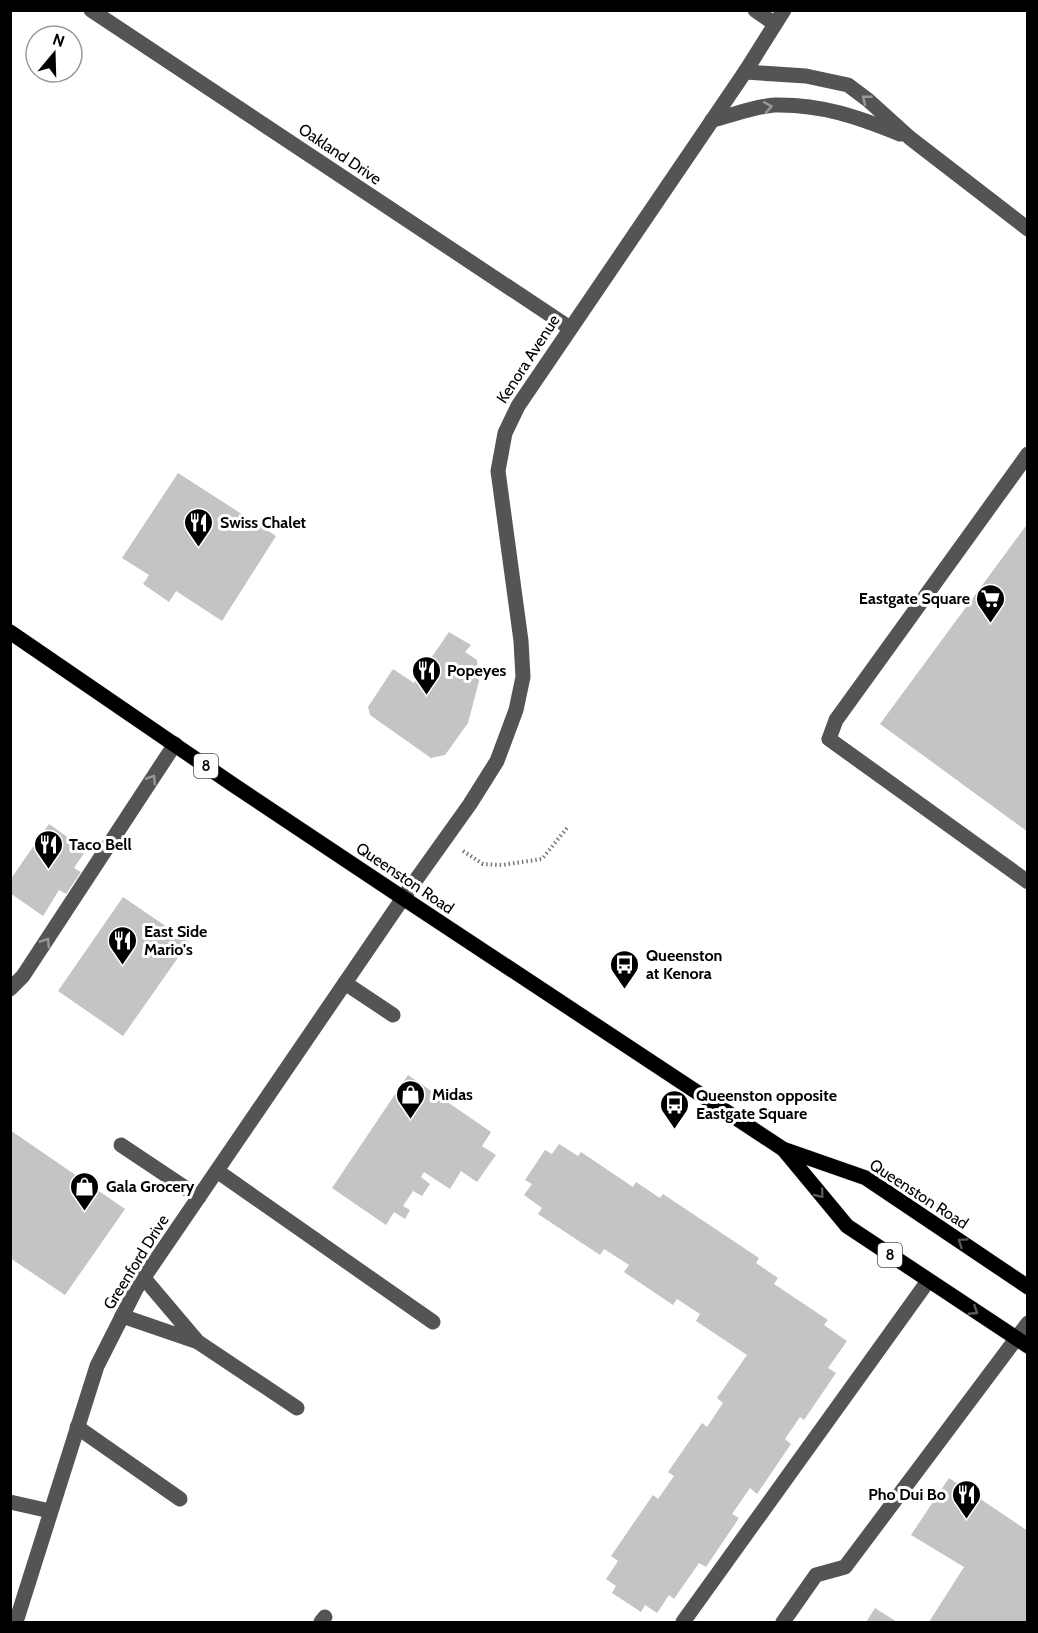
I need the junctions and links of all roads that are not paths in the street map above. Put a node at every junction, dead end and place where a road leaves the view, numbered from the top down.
1 (91, 10) edge
2 (755, 10) edge
3 (784, 10) edge
4 (775, 24) junction
5 (745, 72) junction
6 (712, 120) junction
7 (910, 138) junction
8 (1028, 228) edge
9 (570, 328) junction
10 (1028, 453) edge
11 (10, 632) edge
12 (175, 744) junction
13 (1028, 882) edge
14 (403, 898) junction
15 (345, 983) junction
16 (10, 989) edge
17 (393, 1015) dead end
18 (121, 1144) dead end
19 (783, 1149) junction
20 (217, 1171) junction
21 (199, 1197) junction
22 (143, 1277) junction
23 (928, 1281) junction
24 (1028, 1287) edge
25 (122, 1316) junction
26 (433, 1322) dead end
27 (1028, 1323) edge
28 (198, 1342) junction
29 (1022, 1342) edge
30 (297, 1408) dead end
31 (77, 1427) junction
32 (180, 1499) dead end
33 (10, 1502) edge
34 (50, 1511) junction
35 (16, 1623) edge
36 (683, 1623) edge
37 (783, 1623) edge

1 - 9 street, Oakland Drive
2 - 4 street
3 - 4 street, Kenora Avenue
4 - 5 street, Kenora Avenue
5 - 6 street, Kenora Avenue
7 -> 5 street
6 -> 7 street
6 - 9 street, Kenora Avenue
7 - 8 street
9 - 14 street, Kenora Avenue
10 - 13 street
11 - 12 main road, Queenston Road / 8
12 - 14 main road, Queenston Road / 8
16 -> 12 street
14 - 15 street, Greenford Drive
14 - 19 main road, Queenston Road / 8
15 - 17 street
15 - 20 street, Greenford Drive
18 - 21 street
19 -> 23 main road, Queenston Road / 8
24 -> 19 main road, Queenston Road / 8
20 - 21 street, Greenford Drive
20 - 26 street
21 - 22 street, Greenford Drive
22 - 25 street, Greenford Drive
22 - 28 street
23 -> 29 main road, Queenston Road / 8
23 - 36 street
25 - 28 street
25 - 31 street, Greenford Drive
27 - 29 street
28 - 30 street
29 - 37 street
31 - 32 street
31 - 34 street, Greenford Drive
33 - 34 street
34 - 35 street, Greenford Drive

